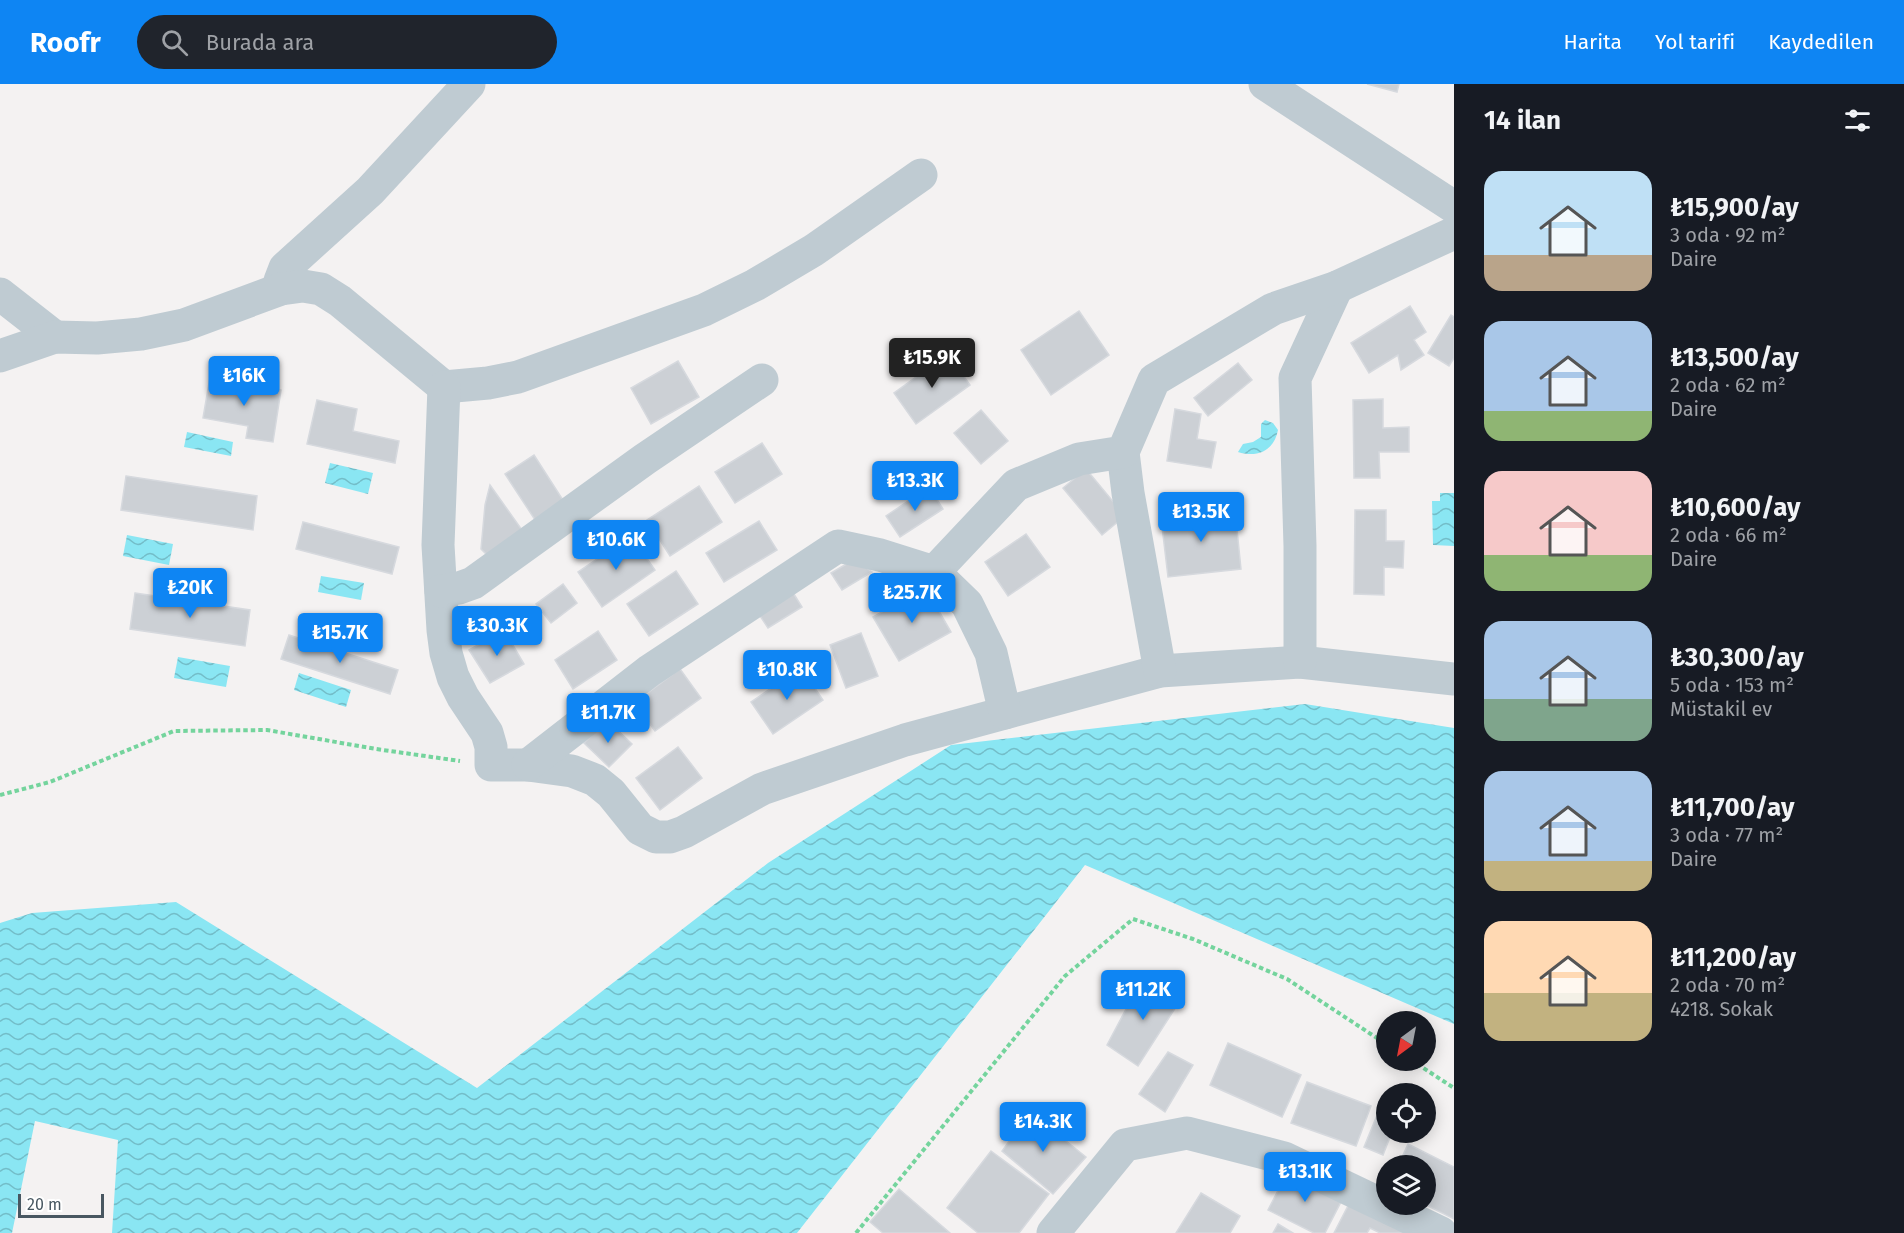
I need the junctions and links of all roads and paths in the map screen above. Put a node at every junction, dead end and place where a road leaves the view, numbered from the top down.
1 (469, 84) edge
2 (1264, 84) edge
3 (921, 175) dead end
4 (1454, 207) edge
5 (1454, 233) edge
6 (1337, 287) junction
7 (281, 290) junction
8 (0, 294) edge
9 (55, 337) junction
10 (0, 356) edge
11 (762, 380) dead end
12 (444, 387) junction
13 (1123, 452) junction
14 (934, 572) junction
15 (441, 591) junction
16 (1300, 662) junction
17 (1160, 671) junction
18 (1454, 679) edge
19 (1005, 712) junction
20 (491, 765) junction
21 (528, 765) junction
22 (0, 795) edge
23 (1376, 1037) edge
24 (1428, 1071) edge
25 (1454, 1088) edge
26 (856, 1233) edge
27 (1053, 1233) edge
28 (1439, 1233) edge

1 - 7 street
2 - 4 street
3 - 12 street
5 - 6 street
6 - 13 street
6 - 16 street
7 - 9 street
7 - 12 street
8 - 9 street
9 - 10 street
11 - 15 street
12 - 15 street
13 - 14 street
13 - 17 street
14 - 19 street
14 - 21 street
15 - 20 street
16 - 17 street
16 - 18 street
17 - 19 street
19 - 21 street
20 - 21 street
20 - 22 path
23 - 26 path
24 - 25 path
27 - 28 street

